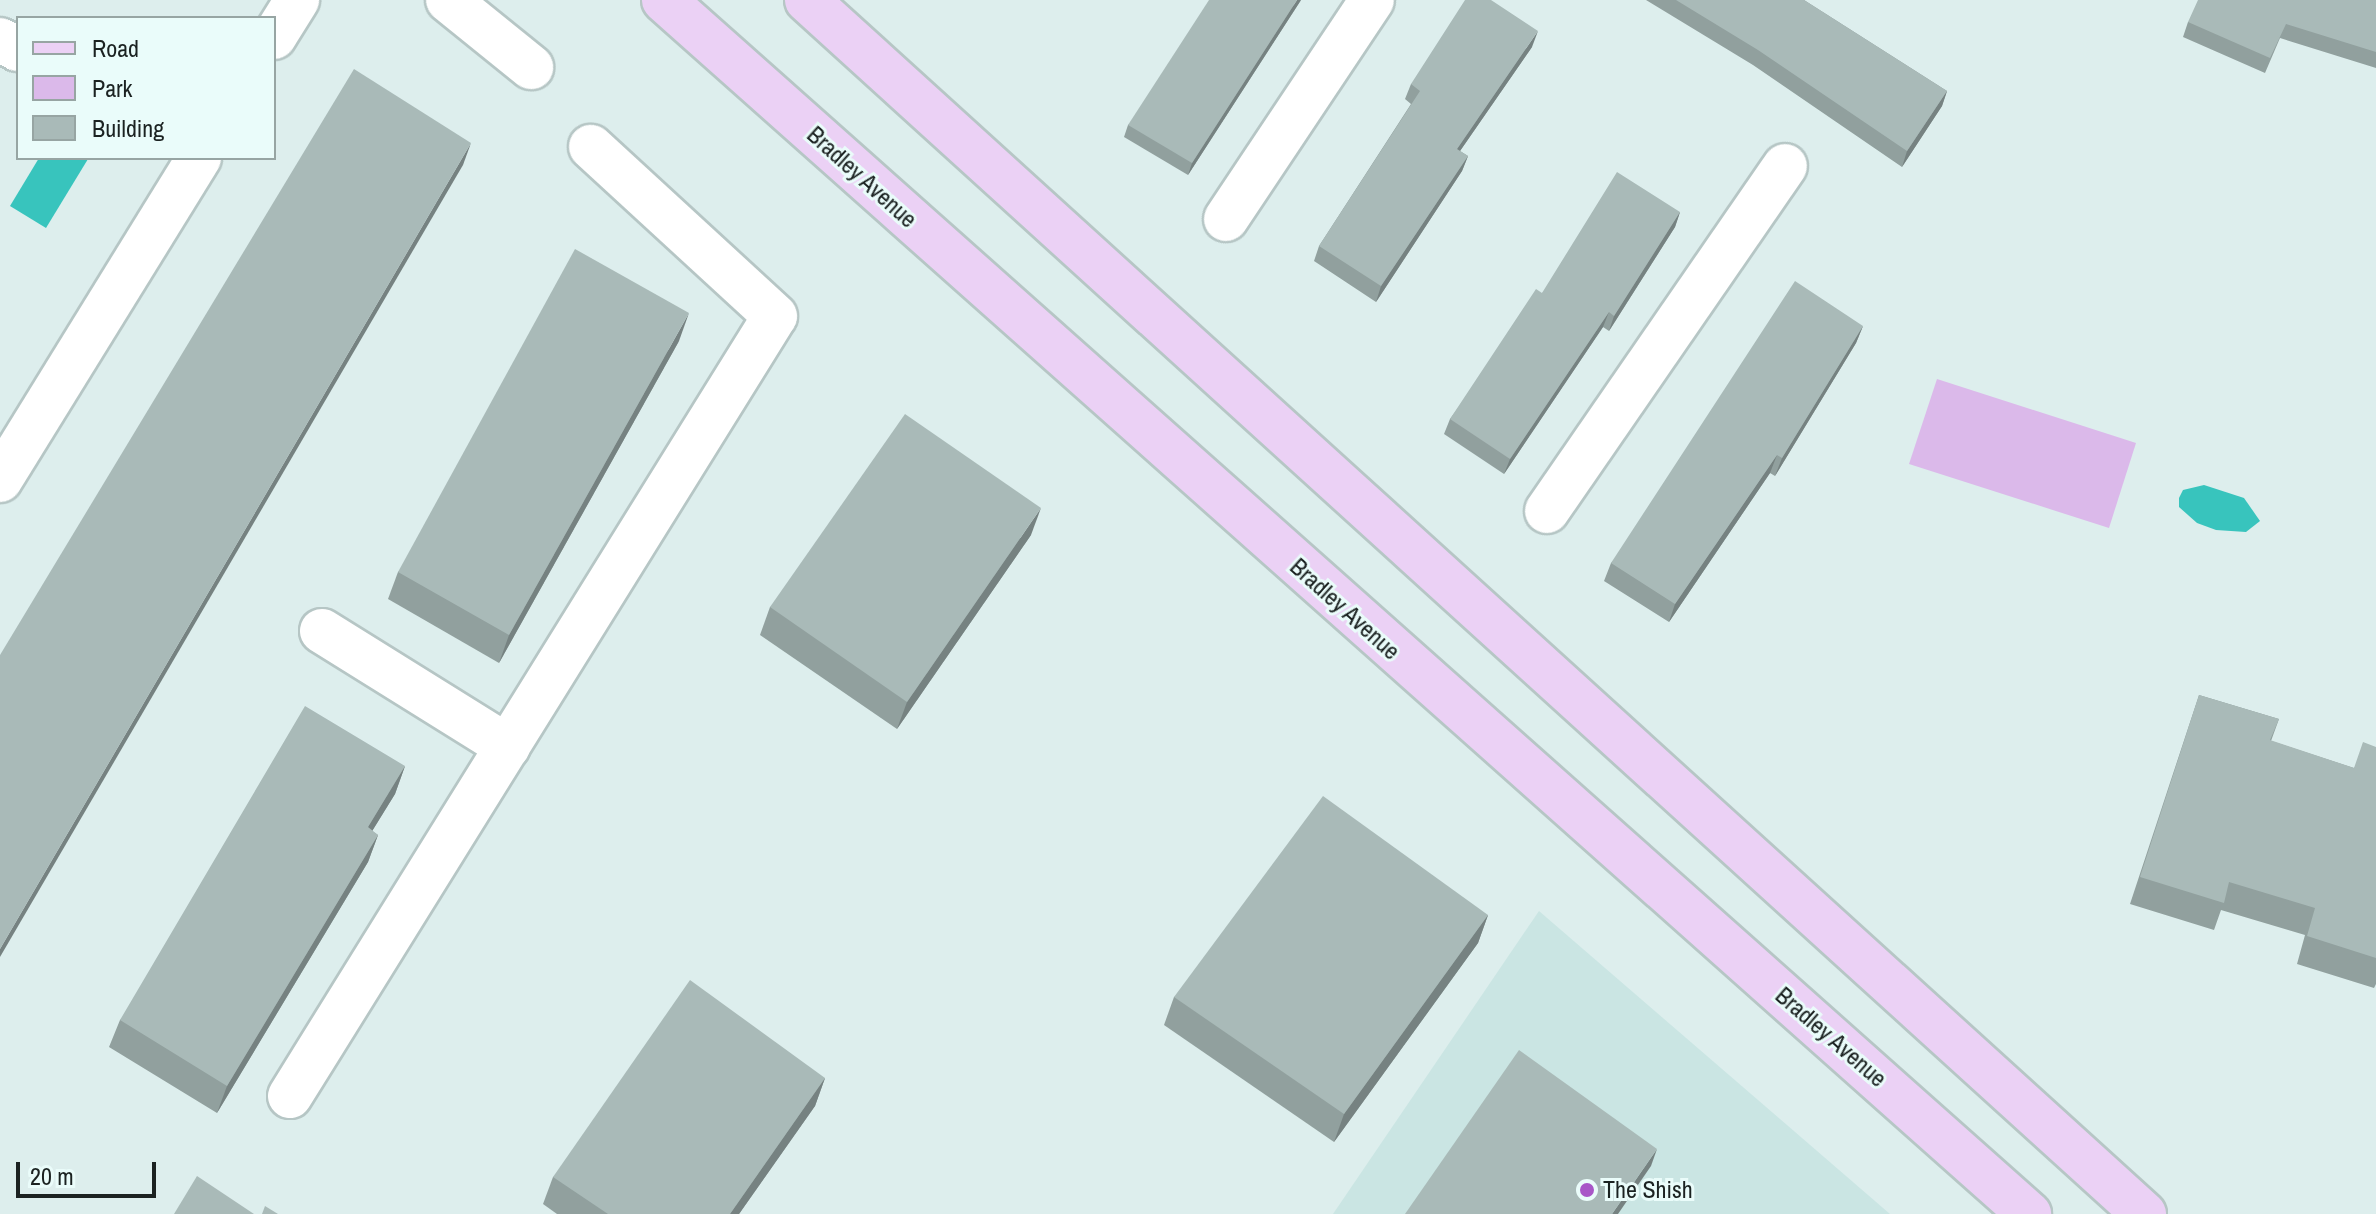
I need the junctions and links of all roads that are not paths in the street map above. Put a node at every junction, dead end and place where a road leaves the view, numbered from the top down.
1 (297, 0) edge
2 (448, 0) edge
3 (664, 0) edge
4 (807, 0) edge
5 (1372, 0) edge
6 (276, 34) edge
7 (531, 67) dead end
8 (591, 147) dead end
9 (198, 160) edge
10 (1785, 166) dead end
11 (1226, 219) dead end
12 (0, 480) edge
13 (1547, 511) dead end
14 (322, 631) dead end
15 (508, 747) junction
16 (290, 1096) dead end
17 (2029, 1214) edge
18 (2144, 1214) edge

1 - 6 lane
2 - 7 lane
3 - 17 main road, Bradley Avenue
4 - 18 main road
5 - 11 lane
8 - 15 lane
9 - 12 lane
10 - 13 lane
14 - 15 lane
15 - 16 lane

